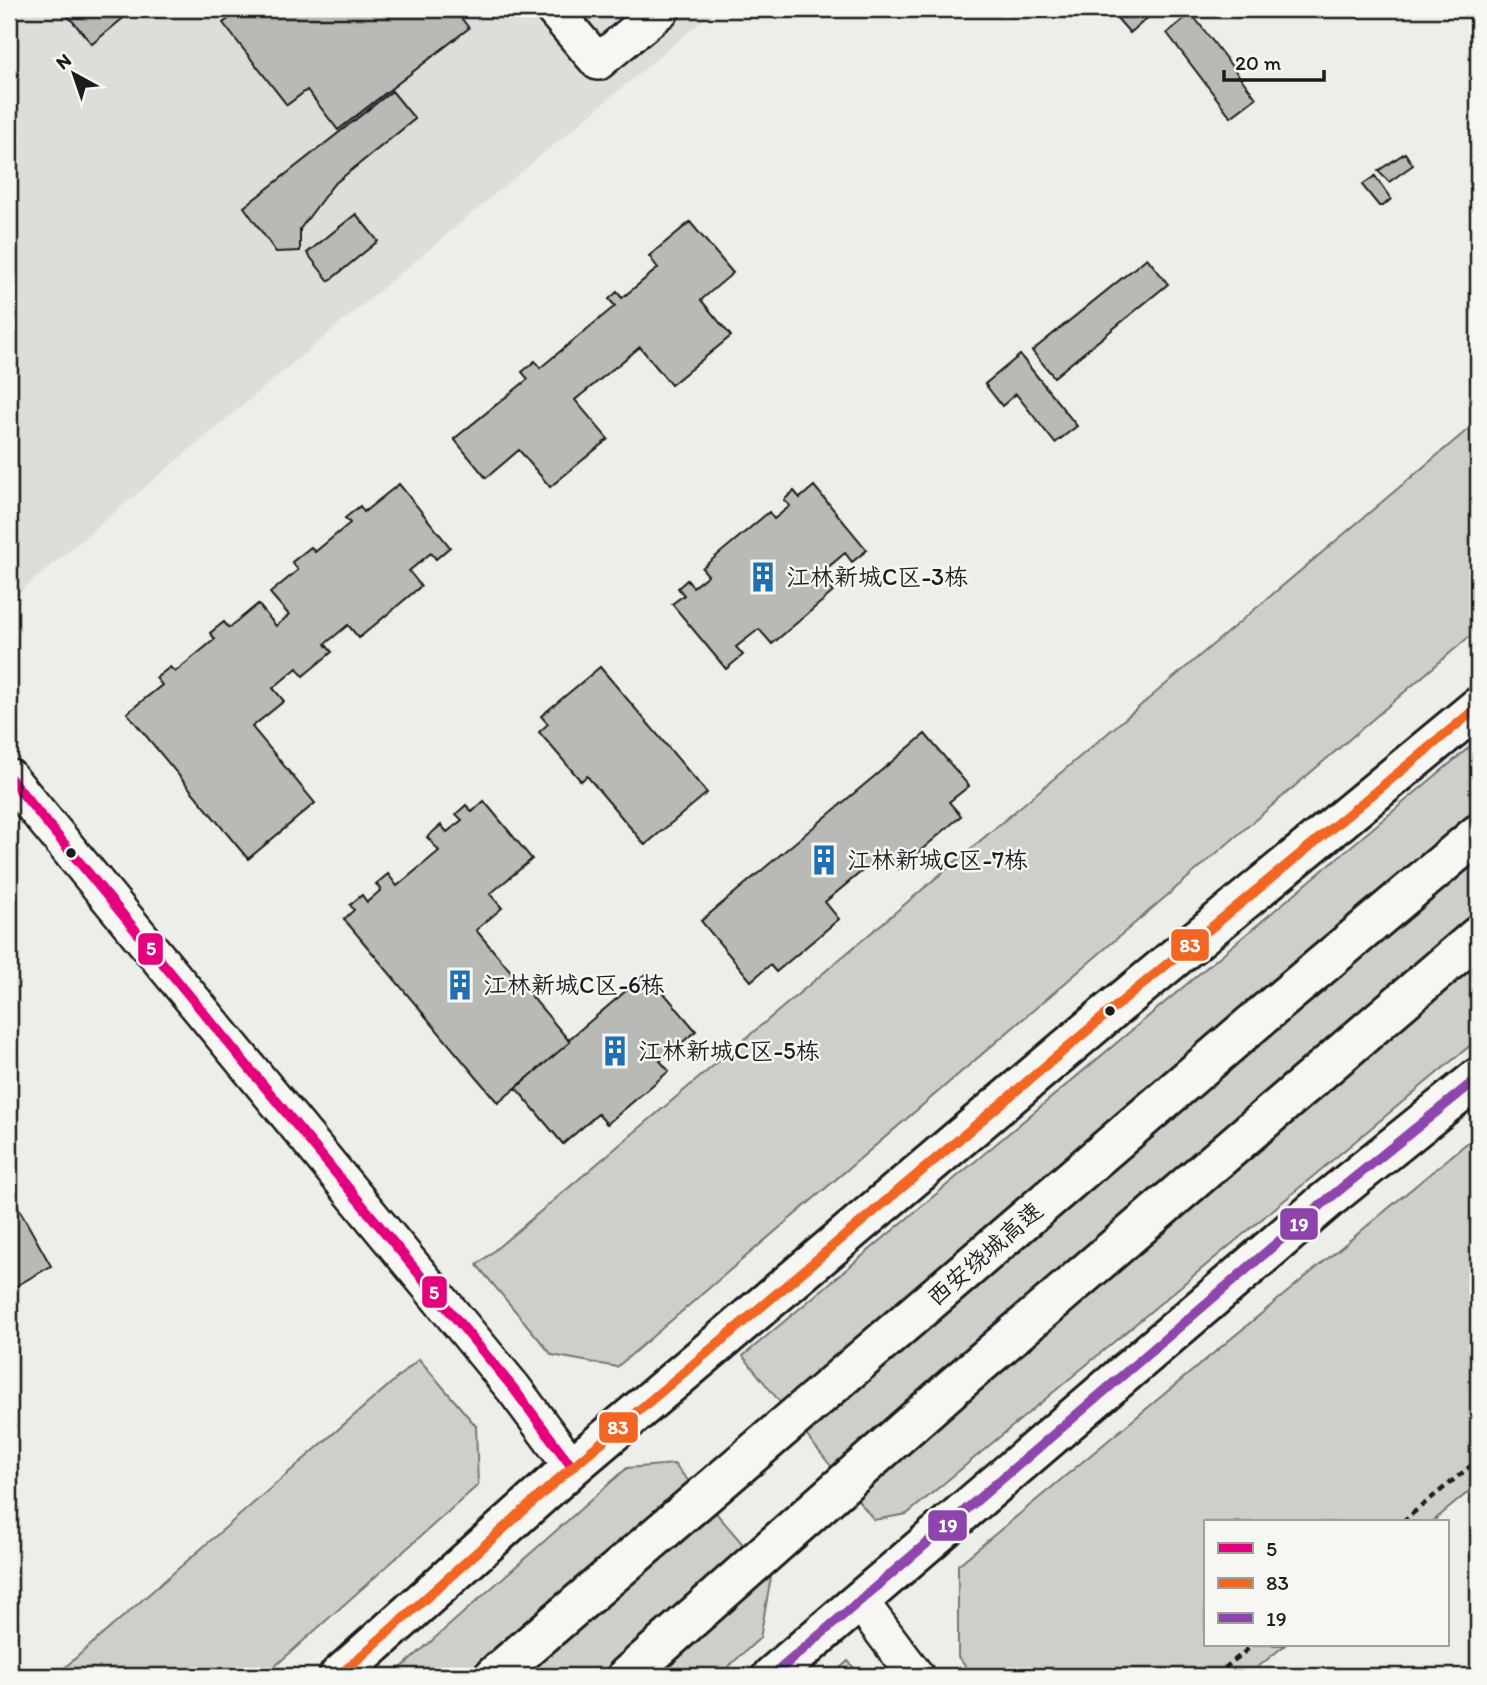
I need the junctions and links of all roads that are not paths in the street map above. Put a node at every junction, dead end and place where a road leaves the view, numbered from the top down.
1 (553, 9) edge
2 (662, 9) edge
3 (1478, 707) edge
4 (9, 777) edge
5 (1478, 834) edge
6 (1478, 936) edge
7 (1478, 1078) edge
8 (572, 1467) junction
9 (859, 1600) junction
10 (339, 1676) edge
11 (494, 1676) edge
12 (627, 1676) edge
13 (772, 1676) edge
14 (916, 1676) edge

1 - 2 street
3 - 8 highway
4 - 8 street
5 - 11 highway, 西安绕城高速
6 - 12 highway
7 - 9 highway
8 - 10 highway
9 - 13 highway
9 - 14 street

